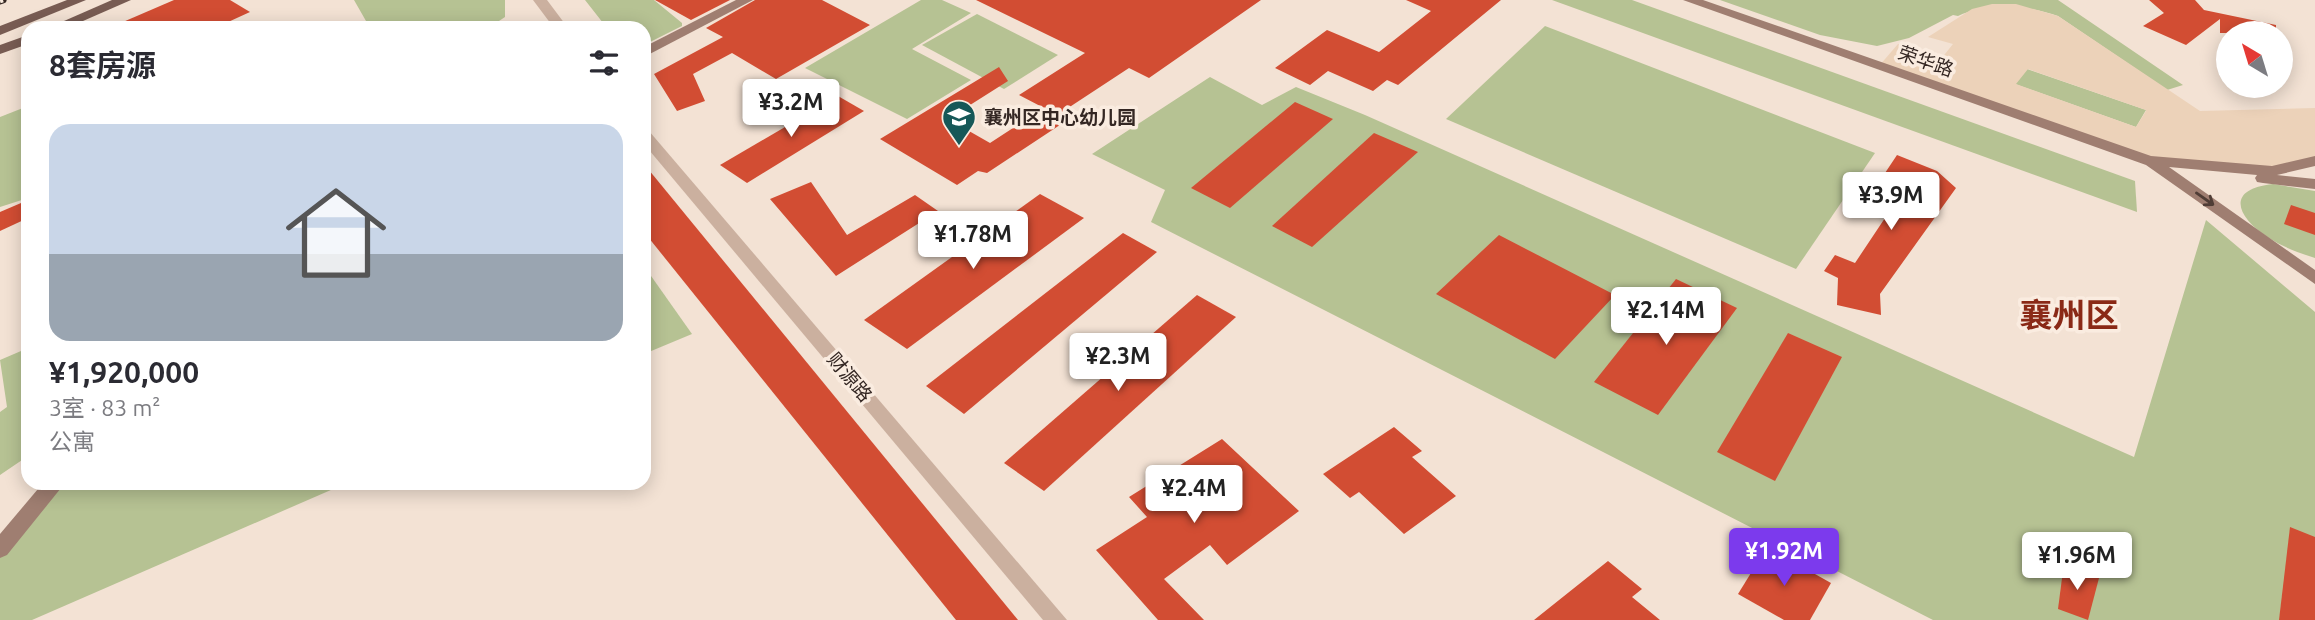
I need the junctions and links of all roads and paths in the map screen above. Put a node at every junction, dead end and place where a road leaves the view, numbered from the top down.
1 (79, 0) edge
2 (124, 0) edge
3 (540, 0) edge
4 (746, 0) edge
5 (1690, 0) edge
6 (27, 21) edge
7 (72, 21) edge
8 (556, 21) edge
9 (21, 23) edge
10 (0, 32) edge
11 (21, 42) edge
12 (651, 49) edge
13 (0, 50) edge
14 (651, 142) edge
15 (2149, 161) junction
16 (2315, 161) edge
17 (2272, 171) junction
18 (2315, 183) edge
19 (2315, 278) edge
20 (49, 490) edge
21 (0, 549) edge
22 (1056, 620) edge

1 - 6 main road
2 - 7 main road
3 - 8 street
4 - 12 main road
5 - 15 main road, 荣华路
9 - 10 main road
11 - 13 main road
14 - 22 street, 财源路
15 - 17 main road, 荣华路
15 - 18 main road
15 -> 19 main road, 荣华路
16 - 17 main road, 荣华路
17 - 18 main road
20 - 21 main road

